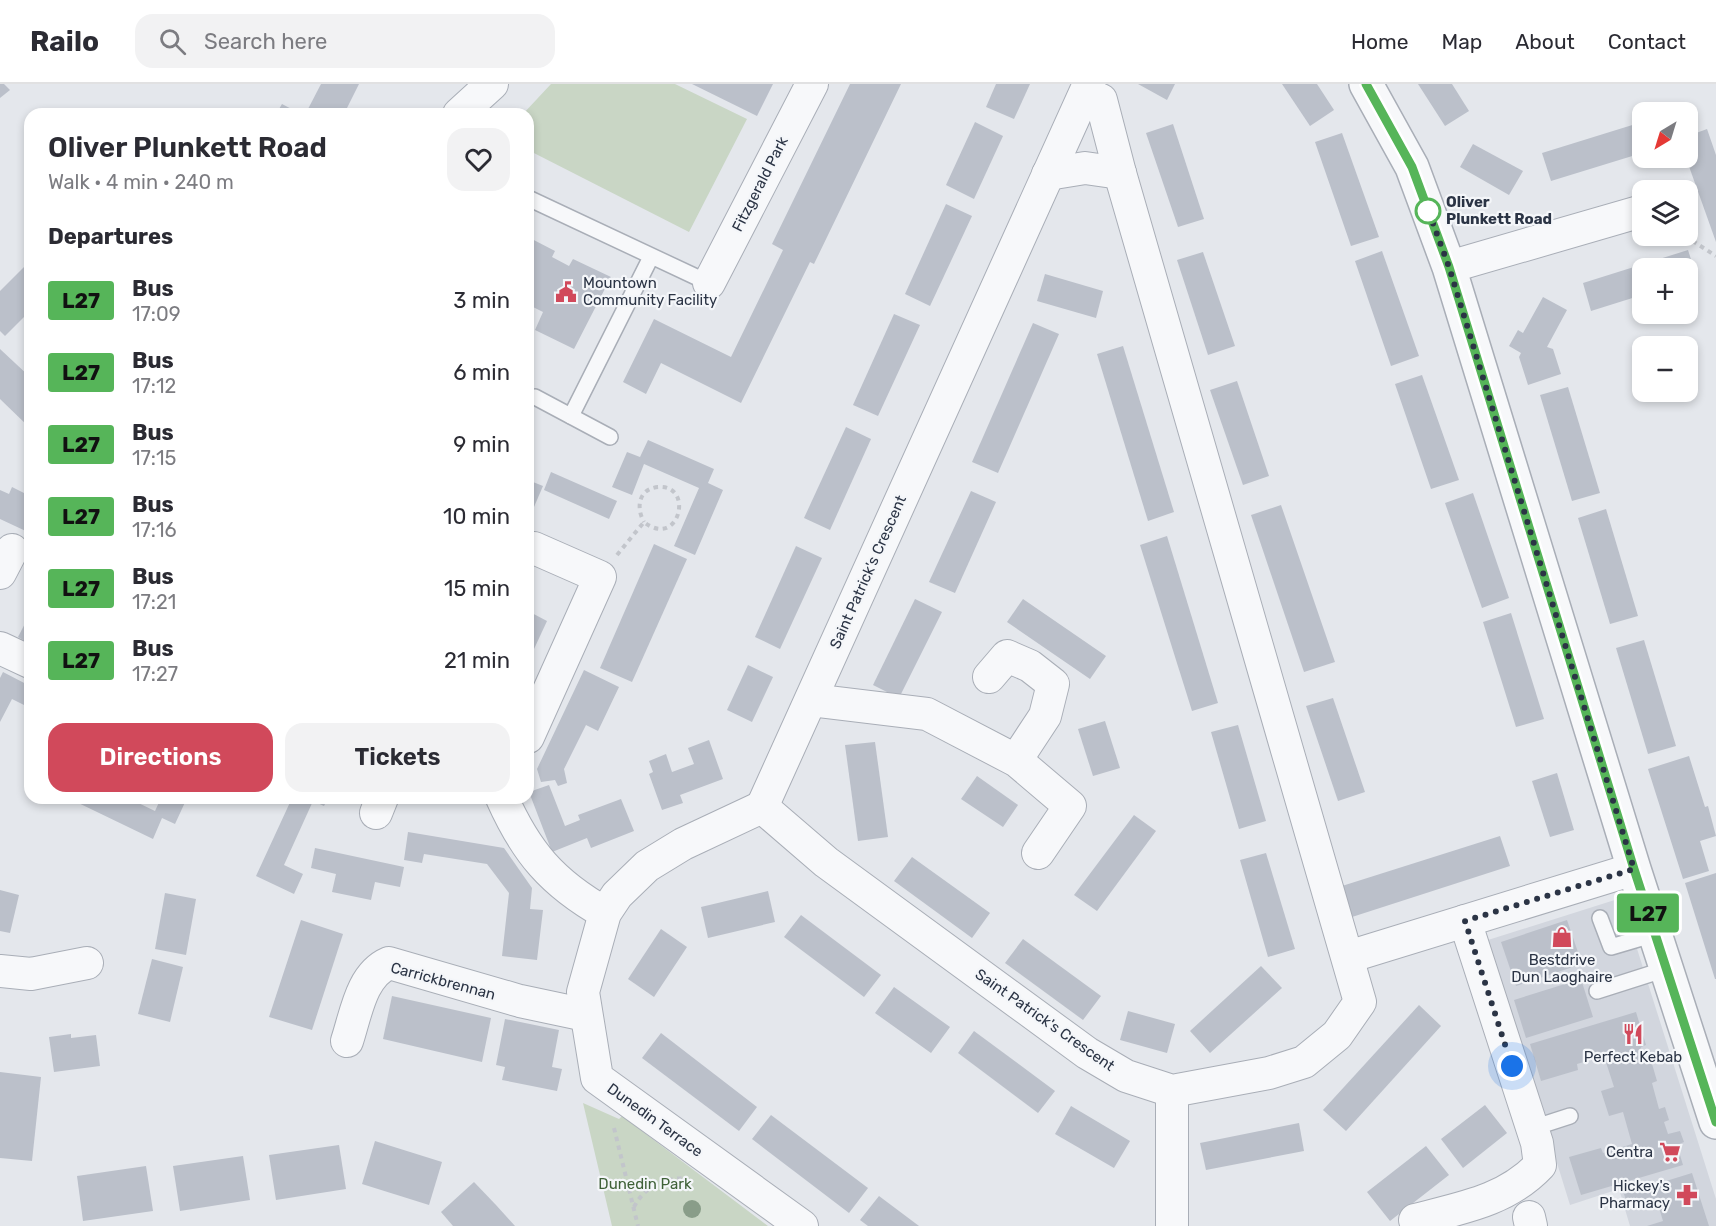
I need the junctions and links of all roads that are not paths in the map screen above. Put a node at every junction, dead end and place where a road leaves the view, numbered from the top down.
1 (492, 84) edge
2 (812, 84) edge
3 (1366, 84) edge
4 (1087, 88) edge
5 (466, 108) edge
6 (1120, 173) junction
7 (1048, 174) junction
8 (534, 201) edge
9 (1632, 214) edge
10 (651, 257) junction
11 (1449, 267) junction
12 (709, 284) joint
13 (535, 397) dead end
14 (571, 416) junction
15 (610, 437) dead end
16 (534, 548) dead end
17 (0, 648) edge
18 (24, 659) edge
19 (988, 677) dead end
20 (811, 700) junction
21 (534, 724) edge
22 (1016, 760) junction
23 (504, 804) edge
24 (762, 807) junction
25 (1038, 853) dead end
26 (1634, 869) junction
27 (605, 913) junction
28 (1600, 918) dead end
29 (1465, 921) junction
30 (1655, 934) junction
31 (1348, 957) junction
32 (87, 963) dead end
33 (1666, 969) junction
34 (0, 971) edge
35 (1597, 991) dead end
36 (586, 1015) junction
37 (347, 1041) dead end
38 (1172, 1091) junction
39 (1570, 1116) dead end
40 (1716, 1122) edge
41 (1533, 1128) junction
42 (1415, 1220) dead end
43 (802, 1226) edge
44 (1172, 1226) edge

1 - 5 street
2 - 12 street, Fitzgerald Park
3 - 11 street
4 - 6 street, Saint Patrick's Crescent
4 - 7 street, Saint Patrick's Crescent
6 - 7 street
6 - 31 street, Saint Patrick's Crescent
7 - 20 street, Saint Patrick's Crescent
8 - 10 lane
9 - 11 street
10 - 12 lane
10 - 14 lane
11 - 26 street
13 - 14 lane
14 - 15 lane
16 - 21 street
17 - 18 street
19 - 22 street
20 - 22 street
20 - 24 street, Saint Patrick's Crescent
22 - 25 street
23 - 27 street
24 - 27 street, Dunedin Terrace
24 - 38 street, Saint Patrick's Crescent
26 - 29 street
26 - 30 street
27 - 36 street, Dunedin Terrace
28 - 30 lane
29 - 31 street
29 - 41 street
30 - 33 street
31 - 38 street, Saint Patrick's Crescent
32 - 34 street
33 - 35 lane
33 - 40 street
36 - 37 street, Carrickbrennan
36 - 43 street, Dunedin Terrace
38 - 44 street
39 - 41 lane
41 - 42 street

